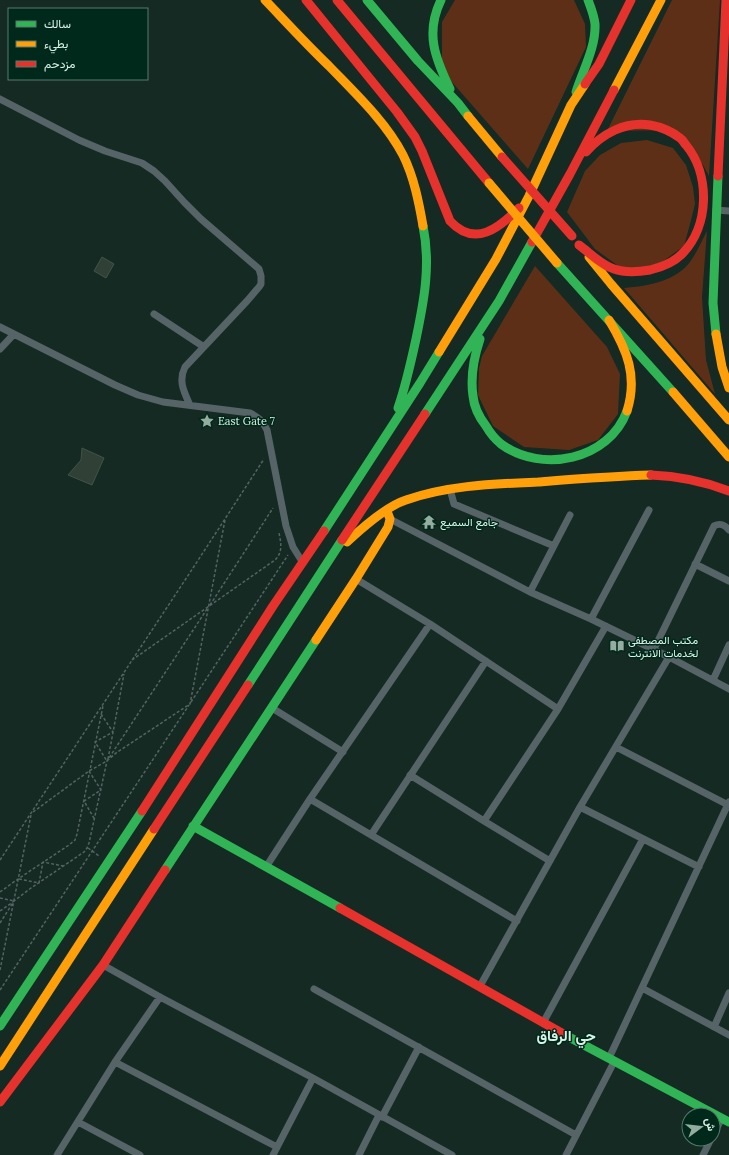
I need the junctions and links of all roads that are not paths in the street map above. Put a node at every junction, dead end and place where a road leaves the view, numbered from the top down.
1 (264, 0) edge
2 (306, 0) edge
3 (337, 0) edge
4 (366, 0) edge
5 (441, 0) edge
6 (588, 0) edge
7 (631, 0) edge
8 (661, 0) edge
9 (726, 0) edge
10 (726, 60) edge
11 (0, 99) edge
12 (458, 103) junction
13 (571, 105) junction
14 (725, 130) edge
15 (570, 174) junction
16 (529, 196) junction
17 (716, 210) junction
18 (729, 211) edge
19 (579, 244) junction
20 (499, 302) junction
21 (154, 314) dead end
22 (609, 320) junction
23 (0, 327) edge
24 (14, 334) junction
25 (204, 347) junction
26 (0, 349) edge
27 (729, 388) edge
28 (190, 405) junction
29 (729, 420) edge
30 (385, 436) junction
31 (729, 457) edge
32 (450, 489) junction
33 (729, 490) edge
34 (649, 510) dead end
35 (388, 515) junction
36 (570, 515) dead end
37 (729, 530) edge
38 (554, 546) junction
39 (303, 563) junction
40 (695, 564) junction
41 (322, 572) junction
42 (356, 579) junction
43 (729, 581) edge
44 (530, 592) junction
45 (591, 619) junction
46 (430, 624) junction
47 (606, 626) junction
48 (729, 644) edge
49 (654, 649) junction
50 (669, 657) junction
51 (486, 661) junction
52 (713, 680) junction
53 (729, 688) edge
54 (272, 708) junction
55 (558, 709) junction
56 (616, 747) junction
57 (343, 752) junction
58 (410, 775) junction
59 (310, 799) junction
60 (728, 804) edge
61 (580, 807) junction
62 (484, 822) junction
63 (193, 826) junction
64 (371, 835) junction
65 (643, 839) junction
66 (550, 861) junction
67 (266, 867) junction
68 (699, 867) junction
69 (517, 921) junction
70 (103, 965) junction
71 (480, 986) junction
72 (642, 988) junction
73 (314, 989) dead end
74 (729, 993) edge
75 (160, 997) junction
76 (544, 1023) junction
77 (0, 1026) edge
78 (714, 1027) junction
79 (729, 1035) edge
80 (419, 1047) junction
81 (612, 1060) junction
82 (115, 1062) junction
83 (0, 1066) edge
84 (313, 1078) junction
85 (0, 1102) edge
86 (380, 1116) junction
87 (725, 1120) edge
88 (78, 1122) junction
89 (576, 1135) junction
90 (277, 1147) junction
91 (57, 1155) edge
92 (138, 1155) edge
93 (273, 1155) edge
94 (359, 1155) edge
95 (452, 1155) edge
96 (566, 1155) edge

1 - 30 main road
2 - 16 main road
3 - 22 main road, bridge
4 - 12 main road
5 - 12 main road
6 - 13 main road
7 - 13 main road
8 - 15 main road
9 - 10 main road
10 - 14 main road
11 - 25 street
12 - 19 main road, bridge
13 - 16 main road
14 - 17 main road
15 - 19 main road
15 - 20 main road
16 - 30 main road
17 - 18 street
17 - 27 main road
19 - 29 main road
20 - 22 main road
20 - 41 main road
21 - 25 street
22 - 31 main road
23 - 24 street
24 - 26 street
24 - 28 street
25 - 28 street
28 - 39 street
30 - 39 main road
32 - 33 main road
32 - 35 main road
32 - 38 street
34 - 45 street
35 - 41 main road
35 - 42 main road
35 - 44 street
36 - 38 street
37 - 40 street
38 - 44 street
39 - 77 main road
40 - 43 street
40 - 49 street
41 - 83 main road
42 - 46 street
42 - 54 main road
44 - 45 street
45 - 47 street
46 - 51 street
46 - 57 street
47 - 49 street
47 - 55 street
48 - 52 street
49 - 50 street
50 - 52 street
50 - 56 street
51 - 55 street
51 - 58 street
52 - 53 street
54 - 57 street
54 - 63 main road
55 - 62 street
56 - 60 street
56 - 61 street
57 - 59 street
58 - 62 street
58 - 64 street
59 - 64 street
59 - 67 street
60 - 68 street
61 - 65 street
61 - 66 street
62 - 66 street
63 - 67 main road
63 - 70 main road
64 - 69 street
65 - 68 street
65 - 76 street
66 - 69 street
67 - 71 main road
68 - 72 street
69 - 71 street
70 - 75 street
70 - 85 main road
71 - 76 main road
72 - 78 street
72 - 81 street
73 - 80 street
74 - 78 street
75 - 82 street
75 - 84 street
76 - 81 main road
78 - 79 street
80 - 86 street
80 - 89 street
81 - 87 main road
81 - 89 street
82 - 88 street
82 - 90 street
84 - 86 street
84 - 90 street
86 - 94 street
86 - 95 street
88 - 91 street
88 - 92 street
89 - 96 street
90 - 93 street

